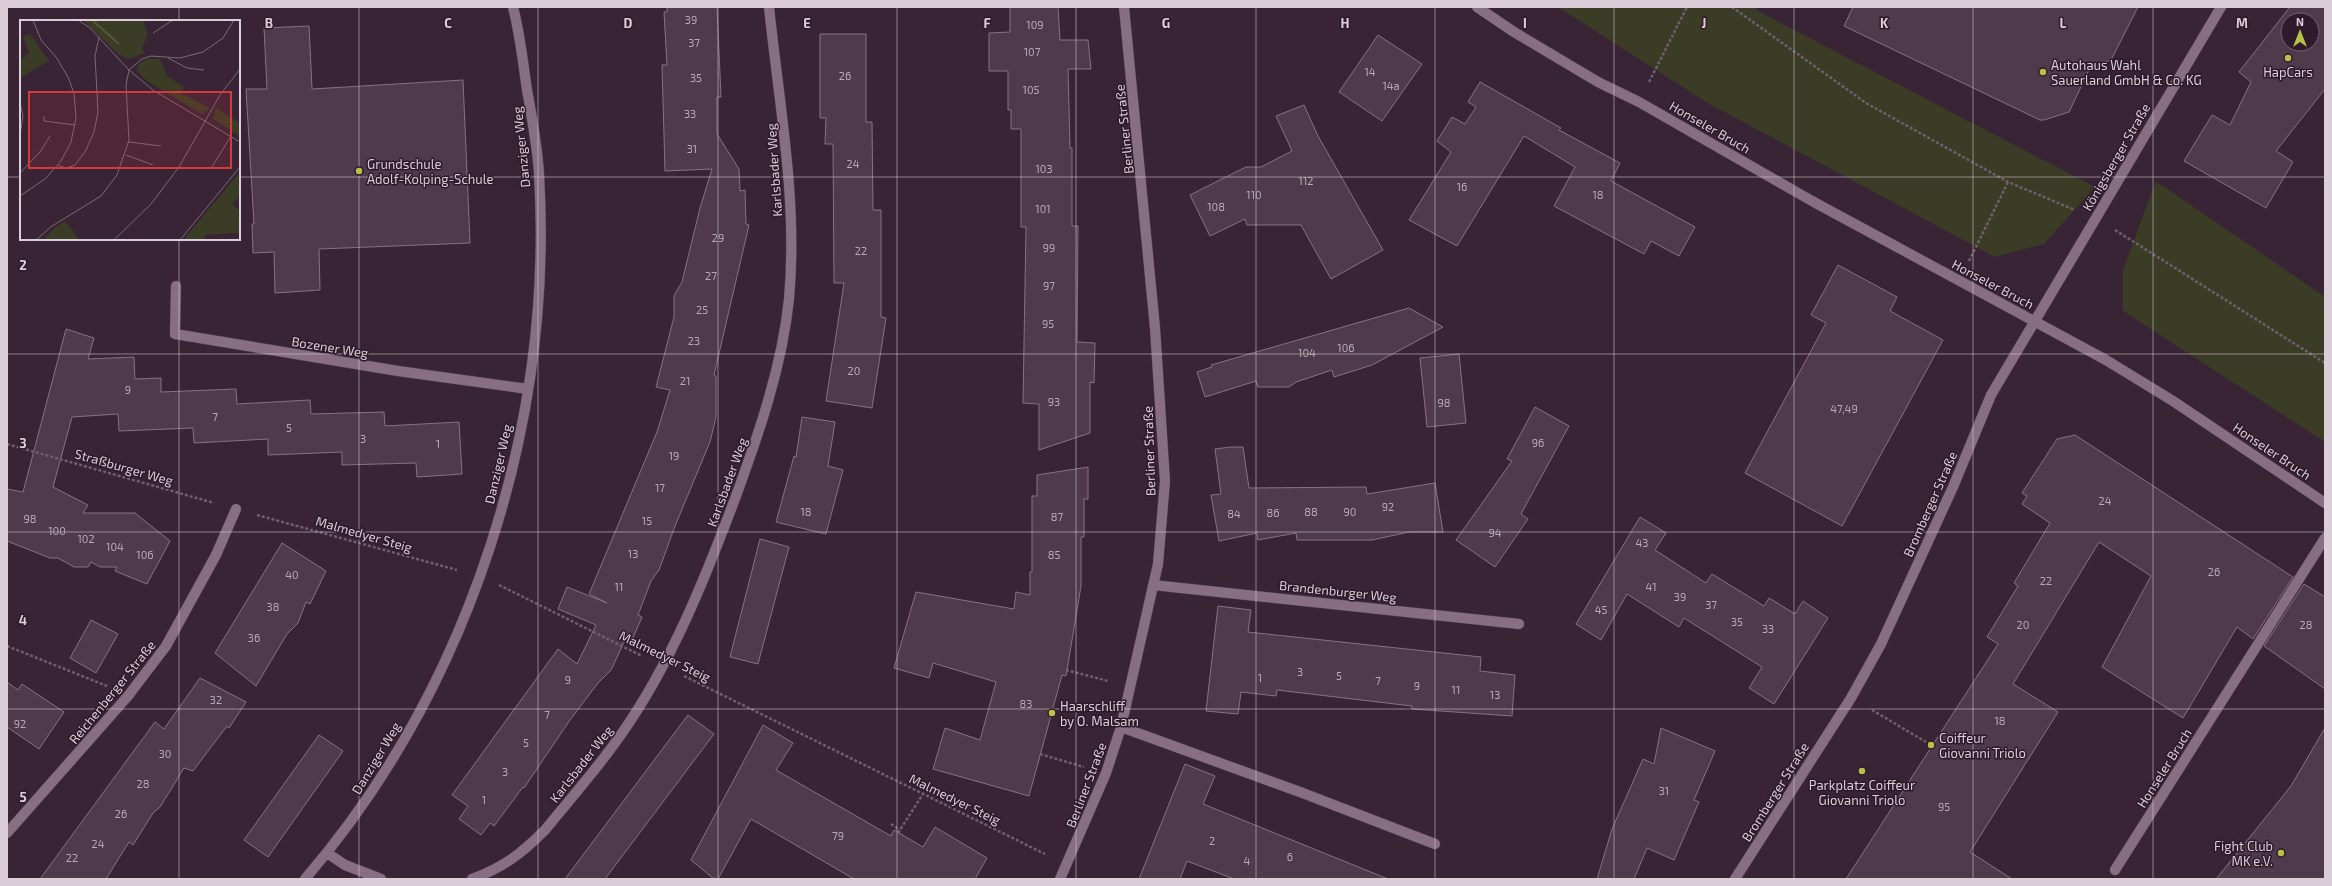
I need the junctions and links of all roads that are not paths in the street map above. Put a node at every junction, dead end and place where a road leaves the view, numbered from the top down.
1 (513, 7) edge
2 (769, 7) edge
3 (1124, 7) edge
4 (1477, 7) edge
5 (2221, 7) edge
6 (176, 286) dead end
7 (2034, 321) junction
8 (528, 389) junction
9 (2325, 503) edge
10 (236, 509) road end
11 (2325, 538) edge
12 (1153, 585) junction
13 (1519, 624) dead end
14 (1121, 727) junction
15 (7, 833) edge
16 (1435, 844) dead end
17 (327, 853) junction
18 (2115, 870) dead end
19 (305, 879) edge
20 (380, 879) edge
21 (472, 879) edge
22 (1060, 879) edge
23 (1735, 879) edge

1 - 8 street, Danziger Weg
2 - 21 street, Karlsbader Weg
3 - 12 street, Berliner Straße
4 - 7 street, Honseler Bruch
5 - 7 street, Königsberger Straße
6 - 8 street, Bozener Weg
7 - 9 street, Honseler Bruch
7 - 23 street, Bromberger Straße
8 - 17 street, Danziger Weg
10 - 15 street, Reichenberger Straße
11 - 18 street, Honseler Bruch
12 - 13 street, Brandenburger Weg
12 - 14 street, Berliner Straße
14 - 16 street
14 - 22 street, Berliner Straße
17 - 19 street, Danziger Weg
17 - 20 street

